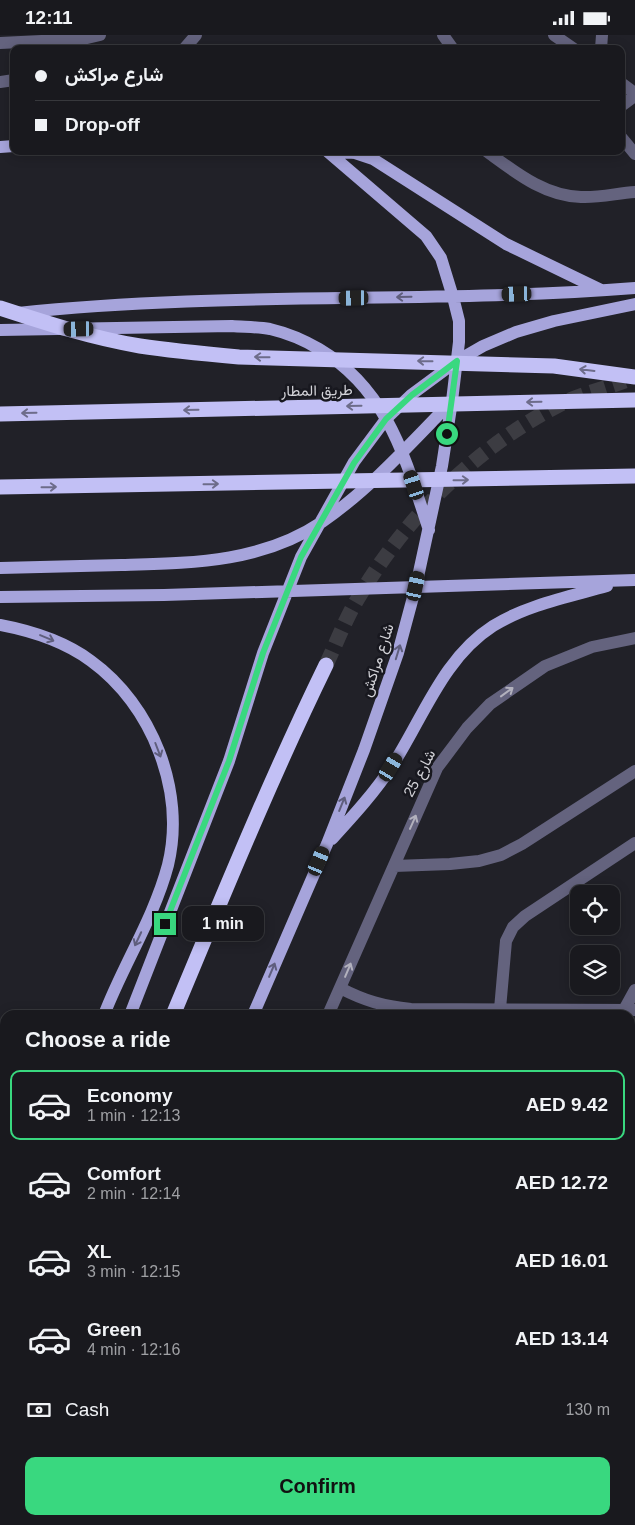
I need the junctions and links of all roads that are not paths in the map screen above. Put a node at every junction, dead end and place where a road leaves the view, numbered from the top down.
1 (100, 35) edge
2 (196, 35) edge
3 (554, 35) edge
4 (0, 43) edge
5 (187, 45) edge
6 (568, 45) edge
7 (625, 86) edge
8 (635, 95) edge
9 (625, 103) edge
10 (625, 142) edge
11 (635, 154) edge
12 (333, 155) edge
13 (361, 155) edge
14 (492, 155) edge
15 (635, 192) edge
16 (635, 288) edge
17 (601, 291) junction
18 (453, 297) junction
19 (635, 304) edge
20 (0, 308) edge
21 (0, 315) edge
22 (0, 330) edge
23 (457, 361) junction
24 (632, 378) edge
25 (635, 400) edge
26 (452, 401) junction
27 (0, 414) edge
28 (386, 419) junction
29 (403, 451) junction
30 (635, 476) edge
31 (0, 487) edge
32 (321, 522) junction
33 (428, 530) junction
34 (0, 568) edge
35 (630, 580) edge
36 (416, 586) junction
37 (287, 591) junction
38 (0, 597) edge
39 (0, 625) edge
40 (635, 638) edge
41 (326, 665) tunnel mouth
42 (635, 771) edge
43 (635, 843) edge
44 (327, 844) junction
45 (394, 866) junction
46 (340, 988) junction
47 (635, 990) edge
48 (500, 1009) junction
49 (106, 1010) edge
50 (132, 1010) edge
51 (175, 1010) edge
52 (255, 1010) edge
53 (330, 1010) edge
54 (630, 1010) edge

1 - 4 street
2 - 5 street
3 - 6 street
7 - 8 street
8 - 9 street
10 - 11 street
12 - 18 main road, شارع مراكش
13 - 17 main road
14 - 15 street
16 - 17 main road
17 - 18 main road
18 -> 21 main road
18 - 23 main road, شارع مراكش
19 - 23 main road
24 -> 20 highway, bridge
22 - 28 main road
23 - 26 main road, شارع مراكش
23 - 28 main road
25 -> 27 highway, طريق المطار, bridge
26 - 29 main road
26 - 33 main road, شارع مراكش
28 - 29 main road
28 - 32 main road
29 - 32 main road
29 - 33 main road
31 -> 30 highway, bridge
32 - 34 main road
32 - 37 main road
33 - 36 main road, شارع مراكش
35 - 36 main road
35 - 44 main road
36 - 37 main road
44 -> 36 main road, شارع مراكش
37 - 38 main road
37 - 50 main road
39 -> 49 main road
45 -> 40 street, شارع 25
41 - 51 highway
42 - 45 street
43 - 48 street
52 -> 44 main road, شارع مراكش
46 -> 45 street, شارع 25
46 - 48 street
46 - 53 street, شارع 25
47 - 54 street
48 - 54 street

